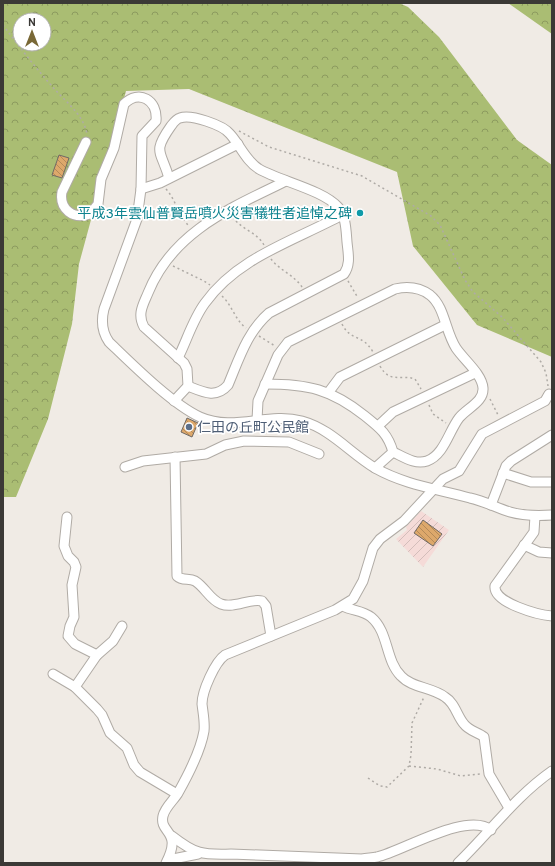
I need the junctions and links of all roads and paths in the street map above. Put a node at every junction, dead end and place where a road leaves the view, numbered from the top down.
1 (3, 25) edge
2 (242, 133) dead end
3 (86, 142) joint
4 (238, 144) junction
5 (169, 178) junction
6 (286, 181) junction
7 (160, 183) junction
8 (141, 188) junction
9 (342, 216) junction
10 (194, 232) junction
11 (344, 274) junction
12 (362, 305) junction
13 (338, 316) junction
14 (445, 325) junction
15 (252, 331) junction
16 (281, 350) junction
17 (178, 358) junction
18 (376, 359) junction
19 (476, 373) junction
20 (265, 384) junction
21 (188, 386) junction
22 (328, 393) junction
23 (549, 394) joint
24 (487, 395) dead end
25 (425, 397) junction
26 (174, 401) junction
27 (257, 420) junction
28 (502, 422) junction
29 (378, 426) junction
30 (453, 427) junction
31 (552, 434) edge
32 (393, 452) junction
33 (319, 454) dead end
34 (175, 457) junction
35 (125, 467) dead end
36 (375, 468) junction
37 (503, 473) junction
38 (552, 482) edge
39 (432, 489) junction
40 (490, 505) junction
41 (552, 515) edge
42 (535, 516) junction
43 (67, 517) dead end
44 (524, 545) junction
45 (552, 553) edge
46 (343, 606) junction
47 (552, 616) edge
48 (122, 626) dead end
49 (271, 636) junction
50 (97, 655) junction
51 (53, 674) dead end
52 (75, 687) junction
53 (429, 689) junction
54 (409, 766) junction
55 (552, 771) edge
56 (489, 774) junction
57 (368, 778) dead end
58 (177, 794) junction
59 (509, 808) junction
60 (491, 830) junction
61 (172, 836) junction
62 (200, 854) junction
63 (167, 861) edge
64 (458, 863) edge

1 - 3 path
2 - 23 path
3 - 8 street
4 - 5 street
4 - 5 street
4 - 6 street
5 - 7 street
6 - 9 street
6 - 10 street
7 - 8 street
7 - 10 path
8 - 26 street
9 - 11 street
9 - 17 street
10 - 17 street
11 - 12 path
11 - 15 street
12 - 13 street
12 - 14 street
13 - 16 street
13 - 18 path
14 - 18 street
14 - 19 street
15 - 16 path
15 - 21 street
16 - 20 street
17 - 21 street
18 - 22 street
18 - 25 path
19 - 25 street
19 - 30 street
20 - 22 street
20 - 27 street
21 - 26 street
22 - 29 street
23 - 28 street
24 - 28 path
25 - 29 street
25 - 30 path
26 - 27 street
27 - 36 street
28 - 39 street
29 - 32 street
30 - 32 street
31 - 37 street
32 - 36 street
33 - 34 street
34 - 35 street
34 - 49 street
36 - 39 street
37 - 38 street
37 - 40 street
39 - 40 street
39 - 46 street
40 - 42 street
41 - 42 street
42 - 44 street
43 - 50 street
44 - 45 street
44 - 47 street
46 - 49 street
46 - 53 street
48 - 50 street
49 - 58 street
50 - 52 street
51 - 52 street
52 - 58 street
53 - 54 path
53 - 56 street
54 - 56 path
54 - 57 path
55 - 59 street
56 - 59 street
58 - 61 street
59 - 60 street
60 - 62 street
60 - 64 street
61 - 62 street
61 - 63 street
62 - 63 street

